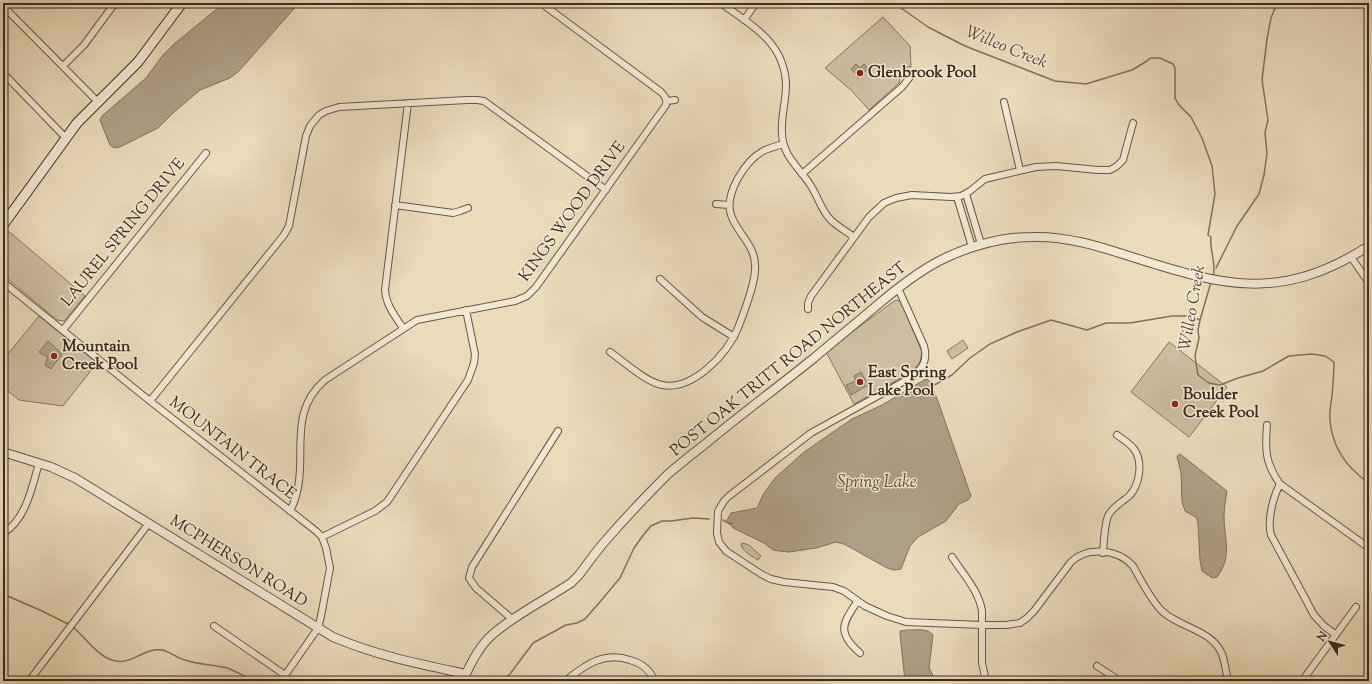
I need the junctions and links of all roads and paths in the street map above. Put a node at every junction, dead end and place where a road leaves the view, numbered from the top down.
1 (115, 3) edge
2 (182, 3) edge
3 (541, 3) edge
4 (721, 3) edge
5 (756, 3) edge
6 (3, 6) edge
7 (744, 20) junction
8 (63, 66) junction
9 (3, 73) edge
10 (910, 77) dead end
11 (675, 100) dead end
12 (97, 101) junction
13 (667, 101) junction
14 (1004, 102) dead end
15 (408, 103) junction
16 (1133, 123) dead end
17 (65, 137) junction
18 (783, 144) junction
19 (206, 153) dead end
20 (1020, 170) junction
21 (802, 174) junction
22 (606, 190) junction
23 (966, 194) junction
24 (957, 197) junction
25 (716, 204) dead end
26 (394, 205) junction
27 (728, 205) junction
28 (468, 208) dead end
29 (3, 225) edge
30 (854, 237) junction
31 (981, 244) junction
32 (1369, 246) edge
33 (972, 247) junction
34 (1351, 257) junction
35 (660, 279) dead end
36 (3, 282) edge
37 (1369, 283) edge
38 (898, 288) junction
39 (808, 309) dead end
40 (466, 310) junction
41 (403, 328) junction
42 (63, 330) junction
43 (734, 337) junction
44 (610, 352) dead end
45 (150, 401) junction
46 (1267, 424) dead end
47 (558, 431) dead end
48 (1117, 435) dead end
49 (3, 452) edge
50 (39, 463) junction
51 (1280, 484) junction
52 (290, 511) junction
53 (149, 523) junction
54 (3, 533) edge
55 (322, 537) junction
56 (1369, 548) edge
57 (1103, 552) junction
58 (952, 558) dead end
59 (462, 578) dead end
60 (469, 578) junction
61 (857, 602) junction
62 (1356, 607) dead end
63 (512, 620) junction
64 (982, 625) junction
65 (214, 626) dead end
66 (318, 628) junction
67 (1336, 635) junction
68 (860, 653) dead end
69 (1096, 666) dead end
70 (286, 675) junction
71 (3, 678) edge
72 (464, 678) edge
73 (7, 681) edge
74 (29, 681) edge
75 (281, 681) edge
76 (565, 681) edge
77 (655, 681) edge
78 (986, 681) edge
79 (1120, 681) edge
80 (1228, 681) edge
81 (1302, 681) edge

1 - 8 street
2 - 12 main road
3 - 13 street
4 - 7 street
5 - 7 street
6 - 8 street
7 - 18 street
8 - 12 street
9 - 17 street
10 - 21 street
11 - 13 street
12 - 17 main road
13 - 22 street, KINGS WOOD DRIVE
14 - 20 street
15 - 22 street
15 - 26 street
15 - 45 street
16 - 20 street
17 - 29 main road
18 - 21 street
18 - 27 street
19 - 42 street, LAUREL SPRING DRIVE
20 - 23 street
21 - 30 street
22 - 40 street, KINGS WOOD DRIVE
23 - 24 street
23 - 31 street
24 - 30 street
24 - 33 street
25 - 27 street
26 - 28 street
26 - 41 street
27 - 43 street
30 - 39 street
31 - 33 street, POST OAK TRITT ROAD NORTHEAST
31 - 34 street, POST OAK TRITT ROAD NORTHEAST
32 - 34 street, POST OAK TRITT ROAD NORTHEAST
33 - 38 street, POST OAK TRITT ROAD NORTHEAST
34 - 37 street
35 - 43 street
36 - 42 street, MOUNTAIN TRACE
38 - 61 street
38 - 63 street, POST OAK TRITT ROAD NORTHEAST
40 - 41 street, KINGS WOOD DRIVE
40 - 55 street
41 - 52 street, KINGS WOOD DRIVE
42 - 45 street, MOUNTAIN TRACE
43 - 44 street
45 - 52 street, MOUNTAIN TRACE
46 - 51 street
47 - 60 street
48 - 57 street
49 - 50 street, MCPHERSON ROAD
50 - 53 street, MCPHERSON ROAD
50 - 54 street
51 - 56 street
51 - 67 street
52 - 55 street, MOUNTAIN TRACE
53 - 66 street, MCPHERSON ROAD
53 - 74 street
55 - 66 street
57 - 64 street
57 - 80 street
58 - 64 street
59 - 60 street
60 - 63 street
61 - 64 street
61 - 68 street
62 - 67 street
63 - 72 street, POST OAK TRITT ROAD NORTHEAST
64 - 78 street
65 - 70 street
66 - 70 street
66 - 72 street, MCPHERSON ROAD
67 - 81 street
69 - 79 street
70 - 75 street
71 - 73 street
76 - 77 street

